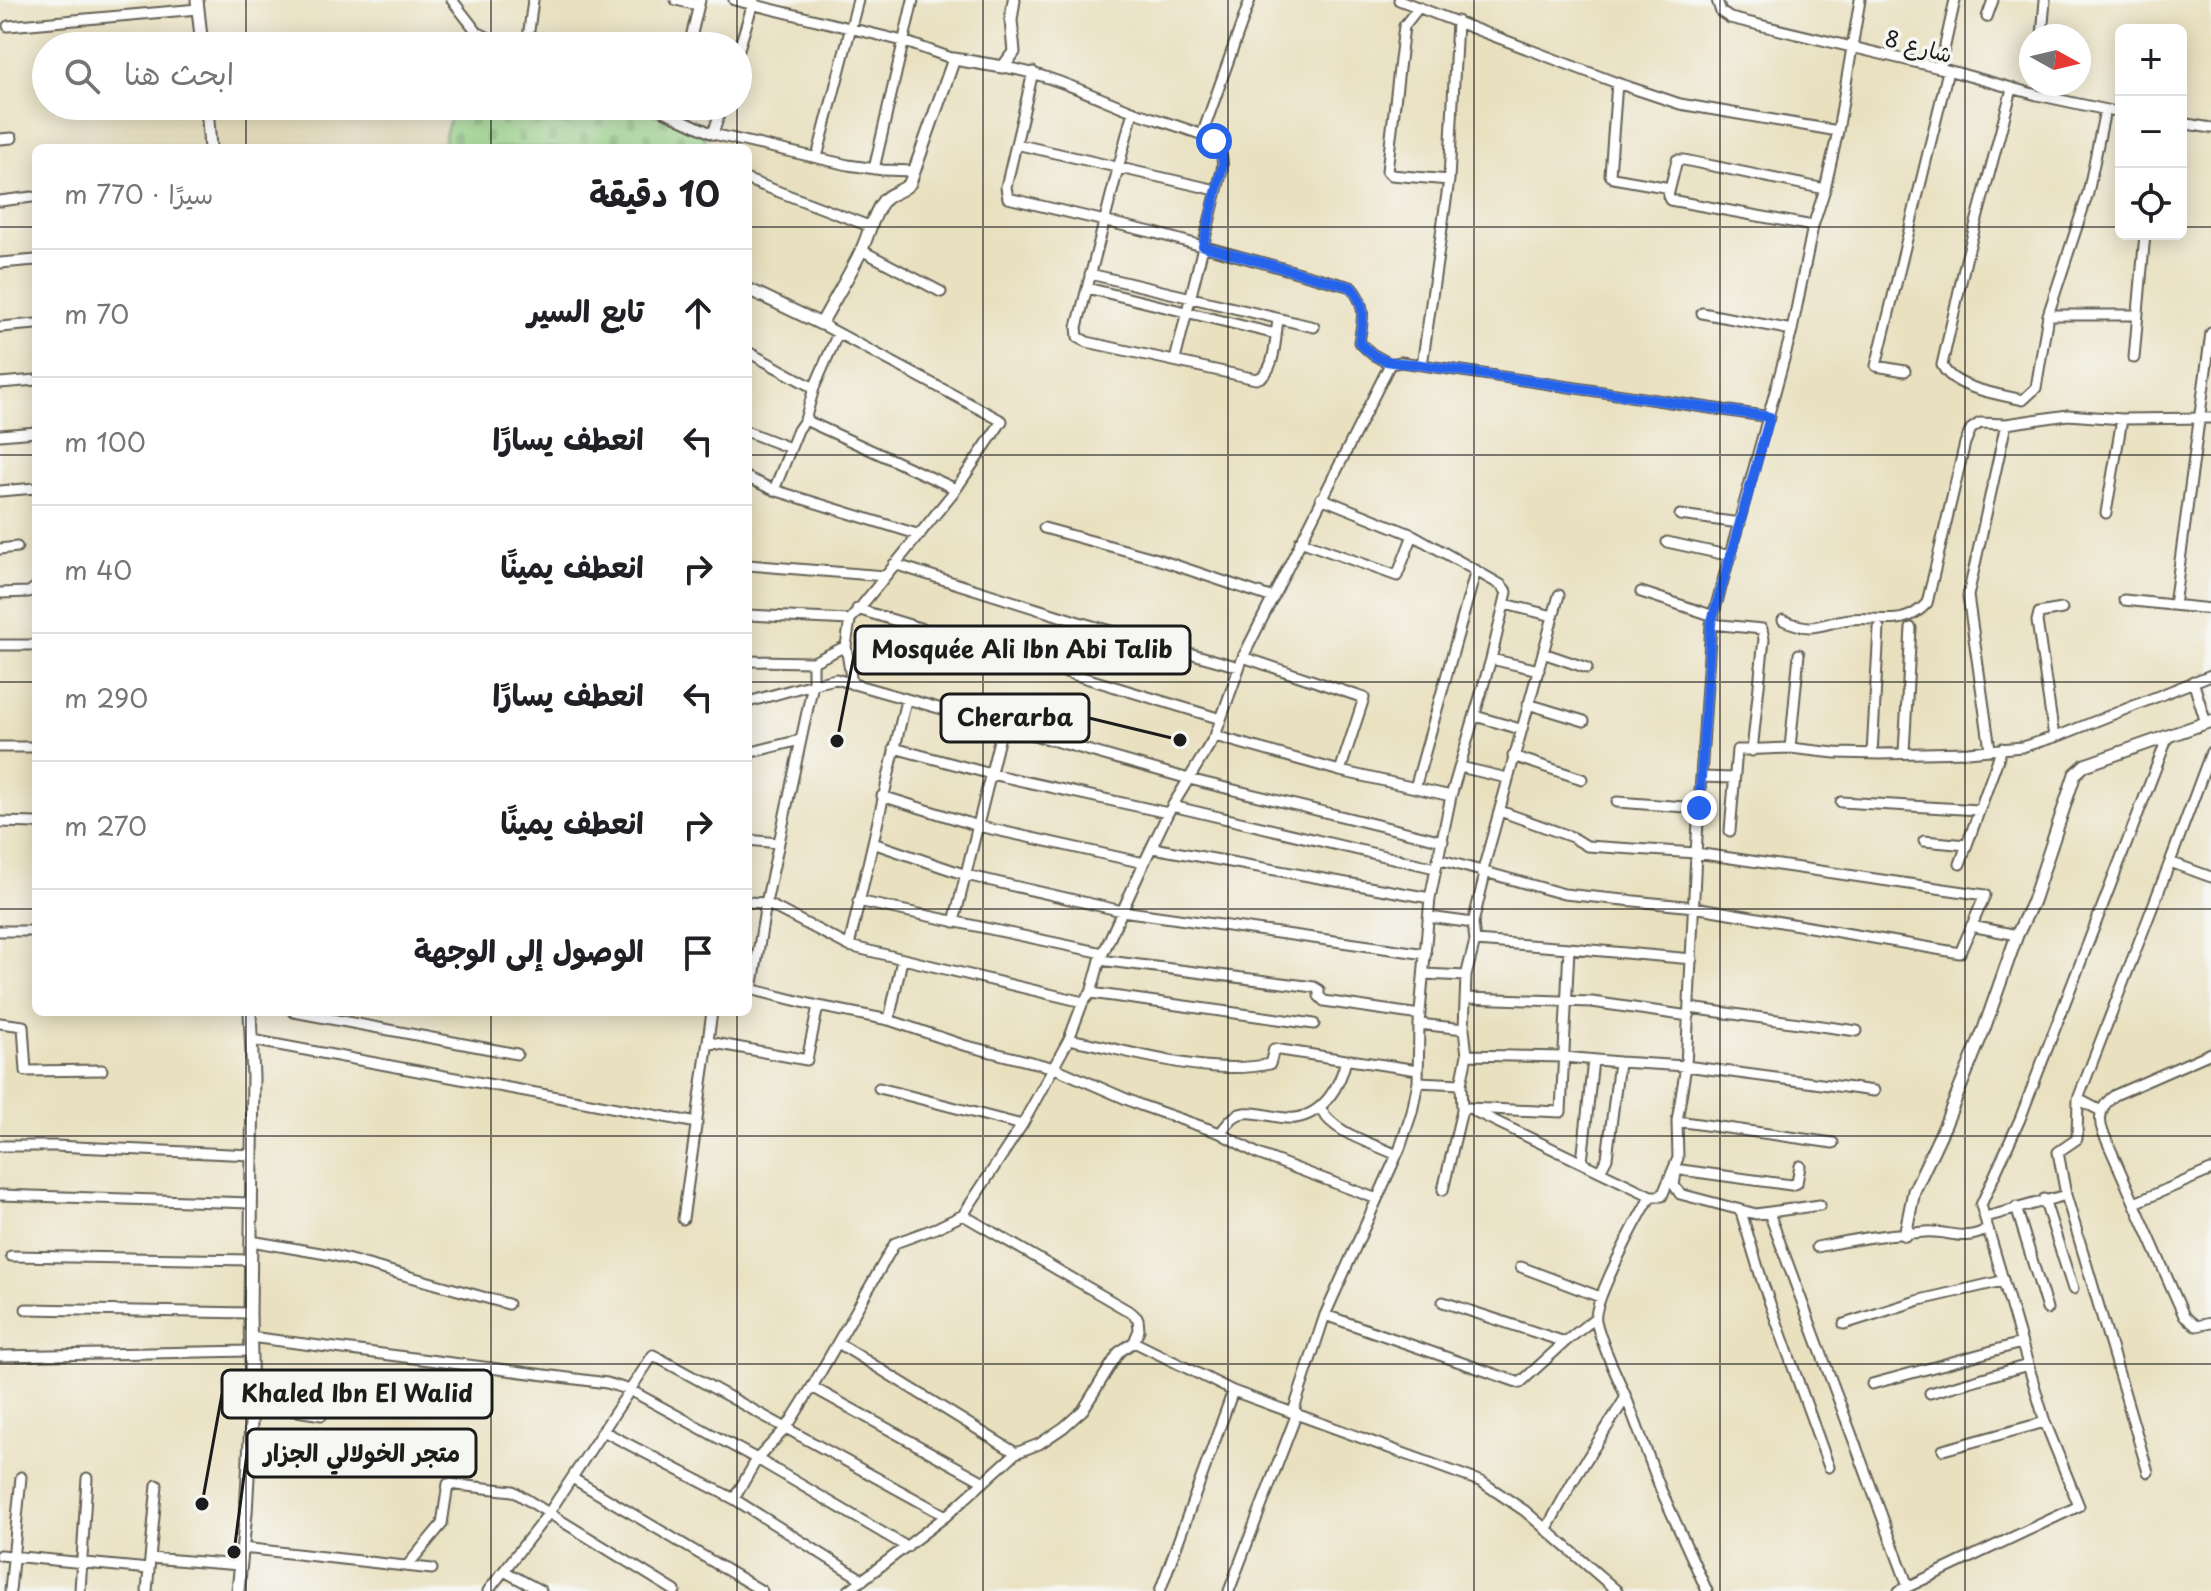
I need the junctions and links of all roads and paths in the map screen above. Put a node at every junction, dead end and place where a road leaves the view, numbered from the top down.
1 (452, 0) edge
2 (533, 0) edge
3 (676, 0) edge
4 (734, 0) edge
5 (858, 0) edge
6 (913, 0) edge
7 (1014, 0) edge
8 (1250, 0) edge
9 (1399, 0) edge
10 (1717, 0) edge
11 (1860, 0) edge
12 (1955, 0) edge
13 (1993, 0) edge
14 (2045, 0) edge
15 (753, 2) edge
16 (699, 3) edge
17 (198, 4) edge
18 (1419, 7) junction
19 (1987, 17) dead end
20 (1457, 21) junction
21 (2043, 24) edge
22 (8, 26) dead end
23 (852, 28) junction
24 (201, 32) edge
25 (477, 32) edge
26 (529, 32) edge
27 (692, 32) edge
28 (744, 32) edge
29 (903, 41) junction
30 (1853, 46) junction
31 (954, 59) junction
32 (1003, 67) junction
33 (1944, 70) junction
34 (1033, 72) junction
35 (1617, 83) junction
36 (2012, 89) junction
37 (2019, 91) edge
38 (2042, 96) edge
39 (2105, 110) junction
40 (1133, 111) junction
41 (2115, 112) edge
42 (208, 120) edge
43 (690, 120) edge
44 (718, 120) edge
45 (2187, 124) edge
46 (2211, 128) edge
47 (1838, 131) junction
48 (713, 134) junction
49 (1202, 135) junction
50 (12, 138) dead end
51 (0, 139) edge
52 (210, 144) edge
53 (1016, 144) junction
54 (817, 157) junction
55 (1118, 167) junction
56 (874, 169) junction
57 (914, 171) junction
58 (1449, 180) junction
59 (752, 182) edge
60 (1670, 188) junction
61 (1825, 189) junction
62 (1216, 190) junction
63 (32, 197) dead end
64 (0, 201) edge
65 (1104, 221) junction
66 (869, 226) junction
67 (1813, 226) junction
68 (2144, 240) edge
69 (1203, 246) junction
70 (861, 250) junction
71 (32, 260) edge
72 (0, 263) edge
73 (1090, 274) junction
74 (1087, 288) junction
75 (752, 291) edge
76 (941, 292) dead end
77 (1190, 299) junction
78 (1187, 313) junction
79 (1702, 313) dead end
80 (2048, 315) junction
81 (2137, 315) junction
82 (1278, 320) junction
83 (32, 324) edge
84 (821, 324) junction
85 (0, 327) edge
86 (1314, 327) dead end
87 (1792, 330) junction
88 (838, 333) junction
89 (2211, 333) edge
90 (1276, 334) junction
91 (752, 354) edge
92 (2134, 358) dead end
93 (1175, 360) junction
94 (1390, 364) junction
95 (1422, 365) junction
96 (1905, 371) dead end
97 (32, 380) edge
98 (0, 383) edge
99 (814, 388) junction
100 (1770, 417) junction
101 (2206, 418) edge
102 (2122, 419) junction
103 (805, 420) junction
104 (2006, 424) junction
105 (32, 432) edge
106 (752, 434) edge
107 (0, 435) edge
108 (790, 448) junction
109 (752, 480) edge
110 (32, 488) edge
111 (956, 489) junction
112 (774, 490) junction
113 (0, 491) edge
114 (1321, 498) junction
115 (2106, 513) dead end
116 (1680, 515) dead end
117 (1740, 523) junction
118 (1044, 528) dead end
119 (920, 535) junction
120 (1413, 535) junction
121 (1300, 541) junction
122 (1667, 542) dead end
123 (17, 547) dead end
124 (0, 549) edge
125 (1731, 556) junction
126 (894, 564) junction
127 (752, 565) edge
128 (1476, 570) junction
129 (885, 576) junction
130 (32, 590) edge
131 (1641, 592) dead end
132 (0, 593) edge
133 (1559, 595) dead end
134 (1273, 598) junction
135 (2124, 600) dead end
136 (1505, 604) junction
137 (2174, 605) junction
138 (857, 609) junction
139 (2062, 609) dead end
140 (2211, 609) edge
141 (752, 615) edge
142 (1553, 616) junction
143 (850, 620) junction
144 (1713, 620) junction
145 (1783, 620) dead end
146 (1879, 628) dead end
147 (1911, 628) dead end
148 (0, 645) edge
149 (32, 645) edge
150 (846, 646) junction
151 (1543, 653) junction
152 (1799, 654) dead end
153 (1491, 659) junction
154 (752, 661) edge
155 (813, 662) junction
156 (1241, 662) junction
157 (1587, 668) dead end
158 (1539, 670) junction
159 (2211, 675) edge
160 (2193, 681) junction
161 (813, 684) junction
162 (852, 684) junction
163 (906, 700) junction
164 (752, 701) edge
165 (1528, 704) junction
166 (1475, 716) junction
167 (1221, 719) junction
168 (1584, 721) dead end
169 (2209, 722) edge
170 (1002, 728) junction
171 (1520, 729) junction
172 (1215, 736) junction
173 (2054, 737) junction
174 (2167, 739) junction
175 (800, 740) junction
176 (0, 747) edge
177 (32, 747) edge
178 (894, 748) junction
179 (1790, 748) junction
180 (2002, 748) junction
181 (1990, 749) junction
182 (1752, 751) junction
183 (752, 752) edge
184 (1904, 752) junction
185 (2211, 752) edge
186 (1872, 754) junction
187 (1513, 756) junction
188 (1460, 767) junction
189 (1340, 771) junction
190 (991, 774) junction
191 (1701, 777) junction
192 (1507, 778) junction
193 (1733, 778) junction
194 (1189, 779) junction
195 (1582, 779) dead end
196 (1415, 788) junction
197 (882, 796) junction
198 (1451, 796) junction
199 (1617, 802) dead end
200 (1841, 802) dead end
201 (1699, 808) junction
202 (1170, 809) junction
203 (1979, 810) junction
204 (1500, 811) junction
205 (0, 822) edge
206 (32, 823) edge
207 (978, 826) junction
208 (1730, 831) dead end
209 (752, 840) edge
210 (1443, 841) junction
211 (1924, 841) dead end
212 (778, 843) junction
213 (873, 843) junction
214 (1967, 845) junction
215 (1153, 848) junction
216 (1696, 853) junction
217 (2170, 862) junction
218 (1144, 863) junction
219 (1437, 864) junction
220 (1960, 864) dead end
221 (1483, 870) junction
222 (966, 875) junction
223 (2211, 877) edge
224 (1430, 898) junction
225 (858, 901) junction
226 (752, 902) edge
227 (766, 903) junction
228 (1694, 907) junction
229 (1122, 911) junction
230 (1429, 917) junction
231 (954, 922) junction
232 (1473, 923) junction
233 (1971, 926) junction
234 (0, 931) edge
235 (32, 931) edge
236 (2017, 935) junction
237 (1475, 941) junction
238 (849, 946) junction
239 (1569, 948) junction
240 (1426, 954) junction
241 (1102, 956) junction
242 (1692, 959) junction
243 (902, 960) junction
244 (1424, 974) junction
245 (1466, 976) junction
246 (752, 978) edge
247 (752, 990) edge
248 (1091, 993) junction
249 (1466, 998) junction
250 (1083, 1002) junction
251 (1568, 1002) junction
252 (818, 1006) junction
253 (1689, 1012) junction
254 (250, 1016) edge
255 (315, 1016) edge
256 (712, 1016) edge
257 (889, 1020) junction
258 (1420, 1020) junction
259 (0, 1023) edge
260 (1314, 1024) dead end
261 (1464, 1029) junction
262 (1857, 1031) dead end
263 (1069, 1039) junction
264 (252, 1040) junction
265 (709, 1042) junction
266 (2211, 1053) edge
267 (517, 1054) dead end
268 (1467, 1055) junction
269 (1564, 1057) junction
270 (1350, 1060) dead end
271 (1593, 1060) junction
272 (1619, 1062) junction
273 (1686, 1066) junction
274 (1055, 1068) junction
275 (102, 1070) dead end
276 (1418, 1070) junction
277 (1418, 1082) junction
278 (1461, 1084) junction
279 (879, 1088) dead end
280 (1874, 1091) dead end
281 (2078, 1099) junction
282 (1320, 1108) junction
283 (1465, 1109) junction
284 (2101, 1111) junction
285 (1677, 1121) junction
286 (697, 1123) junction
287 (1022, 1125) junction
288 (1220, 1133) junction
289 (1833, 1143) dead end
290 (0, 1146) edge
291 (252, 1155) junction
292 (1397, 1155) junction
293 (1582, 1162) junction
294 (1800, 1166) dead end
295 (1675, 1170) junction
296 (2211, 1170) edge
297 (1600, 1171) junction
298 (1443, 1190) dead end
299 (0, 1195) edge
300 (2066, 1195) junction
301 (1651, 1196) junction
302 (1377, 1199) junction
303 (2044, 1199) junction
304 (251, 1203) junction
305 (2135, 1203) junction
306 (1820, 1205) dead end
307 (2016, 1207) junction
308 (1741, 1212) junction
309 (1769, 1213) junction
310 (963, 1215) junction
311 (1986, 1217) junction
312 (683, 1219) dead end
313 (1987, 1229) junction
314 (1905, 1235) junction
315 (251, 1241) junction
316 (1817, 1247) dead end
317 (11, 1256) dead end
318 (251, 1260) junction
319 (1521, 1267) dead end
320 (2002, 1281) junction
321 (2073, 1289) dead end
322 (1600, 1297) junction
323 (1443, 1302) dead end
324 (508, 1304) dead end
325 (26, 1309) dead end
326 (2047, 1309) dead end
327 (250, 1313) junction
328 (1325, 1315) junction
329 (1595, 1318) junction
330 (2211, 1323) edge
331 (1844, 1324) dead end
332 (250, 1337) junction
333 (1134, 1342) junction
334 (1565, 1342) junction
335 (838, 1343) junction
336 (2021, 1343) junction
337 (250, 1351) junction
338 (0, 1356) edge
339 (2028, 1365) junction
340 (1872, 1384) dead end
341 (812, 1387) junction
342 (630, 1390) junction
343 (1233, 1391) junction
344 (1930, 1393) dead end
345 (1626, 1397) junction
346 (252, 1404) junction
347 (1295, 1412) junction
348 (322, 1415) dead end
349 (2045, 1422) junction
350 (787, 1427) junction
351 (603, 1431) junction
352 (1943, 1450) dead end
353 (1016, 1453) junction
354 (757, 1459) junction
355 (1829, 1467) dead end
356 (2148, 1472) dead end
357 (21, 1477) dead end
358 (87, 1478) dead end
359 (572, 1478) junction
360 (984, 1482) junction
361 (157, 1485) dead end
362 (734, 1499) junction
363 (548, 1514) junction
364 (946, 1516) junction
365 (1546, 1530) junction
366 (907, 1547) junction
367 (242, 1548) junction
368 (0, 1555) edge
369 (13, 1556) junction
370 (83, 1563) junction
371 (149, 1564) junction
372 (240, 1565) junction
373 (407, 1566) junction
374 (432, 1569) dead end
375 (504, 1571) junction
376 (863, 1580) junction
377 (1903, 1588) edge
378 (10, 1591) edge
379 (80, 1591) edge
380 (147, 1591) edge
381 (238, 1591) edge
382 (488, 1591) edge
383 (541, 1591) edge
384 (675, 1591) edge
385 (762, 1591) edge
386 (848, 1591) edge
387 (1160, 1591) edge
388 (1229, 1591) edge
389 (1617, 1591) edge
390 (1707, 1591) edge

1 - 25 street
2 - 26 street
3 - 16 street
4 - 15 street
5 - 23 street
6 - 29 street
7 - 32 street
8 - 49 street
9 - 18 street
10 - 30 street, شارع 8
11 - 30 street
12 - 33 street
13 - 19 street
14 - 21 street
15 - 23 street
15 - 28 street
16 - 27 street
17 - 22 street
17 - 24 street
18 - 20 street
18 - 58 street
20 - 35 street
20 - 58 street
23 - 29 street
23 - 54 street
29 - 31 street
29 - 56 street
30 - 33 street, شارع 8
30 - 47 street
31 - 32 street
31 - 57 street
32 - 34 street
33 - 36 street, شارع 8
33 - 96 street
34 - 40 street
34 - 53 street
35 - 47 street
35 - 60 street
36 - 37 street, شارع 8
36 - 80 street
38 - 39 street, شارع 8
39 - 41 street, شارع 8
39 - 80 street
40 - 49 street
40 - 55 street
42 - 52 street
43 - 48 street
44 - 48 street
45 - 46 street
47 - 61 street
48 - 54 street
49 - 62 street
50 - 51 street
53 - 55 street
53 - 65 street
54 - 56 street
55 - 62 street
55 - 65 street
56 - 57 street
57 - 66 street
58 - 95 street
59 - 66 street
60 - 61 street
60 - 67 street
61 - 67 street
62 - 69 street
63 - 64 street
65 - 69 street
65 - 73 street
66 - 70 street
67 - 87 street
68 - 81 street
69 - 77 street
69 - 94 street
70 - 76 street
70 - 84 street
71 - 72 street
73 - 74 street
73 - 77 street
74 - 78 street
74 - 93 street
75 - 84 street
77 - 78 street
77 - 82 street
78 - 90 street
78 - 93 street
79 - 87 street
80 - 81 street
81 - 92 street
82 - 86 street
82 - 90 street
83 - 85 street
84 - 88 street
87 - 100 street
88 - 99 street
88 - 111 street
89 - 101 street
90 - 93 street
91 - 99 street
94 - 95 street
94 - 114 street
95 - 100 street
97 - 98 street
99 - 103 street
100 - 117 street
101 - 102 street
101 - 137 street
102 - 104 street
102 - 115 street
103 - 108 street
103 - 111 street
104 - 145 street
104 - 181 street
105 - 107 street
106 - 108 street
108 - 112 street
109 - 112 street
110 - 113 street
111 - 119 street
112 - 119 street
114 - 120 street
114 - 121 street
116 - 117 street
117 - 125 street
118 - 134 street
119 - 126 street
120 - 121 street
120 - 128 street
121 - 134 street
122 - 125 street
123 - 124 street
125 - 144 street
126 - 129 street
126 - 156 street
127 - 129 street
128 - 136 street
128 - 196 street
129 - 138 street
130 - 132 street
131 - 144 street
133 - 142 street
134 - 156 street
135 - 137 street
136 - 142 street
136 - 153 street
137 - 140 street
138 - 143 street
138 - 167 street
139 - 173 street
141 - 143 street
142 - 151 street
143 - 150 street
144 - 182 street
144 - 191 street
146 - 186 street
147 - 184 street
148 - 149 street
150 - 155 street
150 - 162 street
151 - 157 street
151 - 158 street
152 - 179 street
153 - 158 street
153 - 166 street
154 - 155 street
155 - 161 street
156 - 167 street
156 - 189 street
158 - 165 street
159 - 160 street
160 - 169 street
160 - 173 street
161 - 162 street
161 - 164 street
161 - 175 street
162 - 163 street
163 - 170 street
163 - 178 street
165 - 168 street
165 - 171 street
166 - 171 street
166 - 188 street
167 - 172 street
169 - 174 street
170 - 190 street
170 - 194 street
171 - 187 street
172 - 189 street
172 - 194 street
173 - 180 street
174 - 236 street
174 - 311 street
175 - 183 street
175 - 212 street
176 - 177 street
178 - 190 street
178 - 197 street
179 - 182 street
179 - 186 street
180 - 181 street
180 - 203 street
181 - 184 street
182 - 193 street
184 - 186 street
185 - 217 street
187 - 192 street
187 - 195 street
188 - 192 street
188 - 198 street
189 - 196 street
190 - 202 street
190 - 207 street
191 - 193 street
191 - 201 street
192 - 204 street
193 - 208 street
194 - 202 street
194 - 210 street
196 - 198 street
197 - 207 street
197 - 213 street
198 - 210 street
199 - 201 street
200 - 203 street
201 - 216 street
202 - 215 street
202 - 219 street
203 - 214 street
204 - 216 street
204 - 221 street
205 - 206 street
207 - 218 street
207 - 222 street
209 - 212 street
210 - 219 street
211 - 214 street
212 - 227 street
213 - 222 street
213 - 225 street
214 - 220 street
215 - 218 street
215 - 224 street
216 - 228 street
216 - 233 street
217 - 223 street
217 - 281 street
218 - 229 street
219 - 221 street
219 - 224 street
221 - 228 street
221 - 232 street
222 - 229 street
222 - 231 street
224 - 230 street
225 - 231 street
225 - 238 street
226 - 227 street
227 - 238 street
227 - 246 street
228 - 233 street
228 - 242 street
229 - 240 street
229 - 241 street
230 - 232 street
230 - 240 street
231 - 241 street
232 - 237 street
233 - 236 street
234 - 235 street
236 - 314 street
237 - 239 street
237 - 245 street
238 - 243 street
239 - 242 street
239 - 251 street
240 - 244 street
241 - 248 street
241 - 258 street
242 - 253 street
243 - 250 street
243 - 257 street
244 - 245 street
244 - 258 street
245 - 249 street
247 - 252 street
248 - 250 street
248 - 260 street
249 - 251 street
249 - 261 street
250 - 263 street
251 - 253 street
251 - 269 street
252 - 257 street
252 - 265 street
253 - 262 street
253 - 273 street
254 - 264 street
255 - 267 street
256 - 265 street
257 - 274 street
258 - 261 street
258 - 276 street
259 - 275 street
261 - 268 street
263 - 274 street
263 - 282 street
264 - 286 street
264 - 291 street
265 - 286 street
266 - 284 street
268 - 269 street
268 - 278 street
269 - 271 street
269 - 283 street
270 - 276 street
271 - 272 street
271 - 293 street
272 - 273 street
272 - 297 street
273 - 280 street
273 - 285 street
274 - 287 street
274 - 288 street
276 - 277 street
277 - 278 street
277 - 292 street
278 - 283 street
279 - 287 street
281 - 284 street
281 - 300 street
282 - 288 street
282 - 292 street
283 - 293 street
283 - 298 street
284 - 305 street
285 - 289 street
285 - 295 street
286 - 312 street
287 - 310 street
288 - 302 street
290 - 291 street
291 - 304 street
292 - 302 street
293 - 297 street
294 - 295 street
295 - 301 street
295 - 308 street
296 - 305 street
297 - 301 street
299 - 304 street
300 - 303 street
300 - 356 street
301 - 322 street
302 - 328 street
303 - 307 street
303 - 321 street
304 - 315 street
305 - 330 street
306 - 309 street
307 - 311 street
307 - 326 street
308 - 309 street
308 - 355 street
309 - 377 street
310 - 333 street
310 - 335 street
311 - 313 street
313 - 314 street
313 - 320 street
314 - 316 street
315 - 318 street
315 - 324 street
317 - 318 street
318 - 327 street
319 - 322 street
320 - 331 street
320 - 336 street
322 - 329 street
323 - 334 street
325 - 327 street
327 - 332 street
328 - 334 street
328 - 347 street
329 - 334 street
329 - 345 street
332 - 337 street
332 - 342 street
333 - 343 street
333 - 353 street
335 - 341 street
335 - 353 street
336 - 339 street
336 - 340 street
337 - 338 street
337 - 346 street
339 - 344 street
339 - 349 street
341 - 350 street
341 - 360 street
342 - 350 street
342 - 351 street
342 - 354 street
343 - 347 street
343 - 387 street
345 - 365 street
345 - 390 street
346 - 348 street
346 - 367 street
347 - 365 street
347 - 388 street
349 - 352 street
349 - 377 street
350 - 354 street
350 - 364 street
351 - 359 street
351 - 362 street
353 - 360 street
354 - 362 street
354 - 366 street
357 - 369 street
358 - 370 street
359 - 363 street
359 - 385 street
360 - 364 street
361 - 371 street
362 - 376 street
363 - 373 street
363 - 375 street
363 - 384 street
364 - 366 street
365 - 389 street
366 - 376 street
367 - 372 street
367 - 373 street
368 - 369 street
369 - 370 street
369 - 378 street
370 - 371 street
370 - 379 street
371 - 372 street
371 - 380 street
372 - 381 street
373 - 374 street
375 - 382 street
375 - 383 street
376 - 386 street

